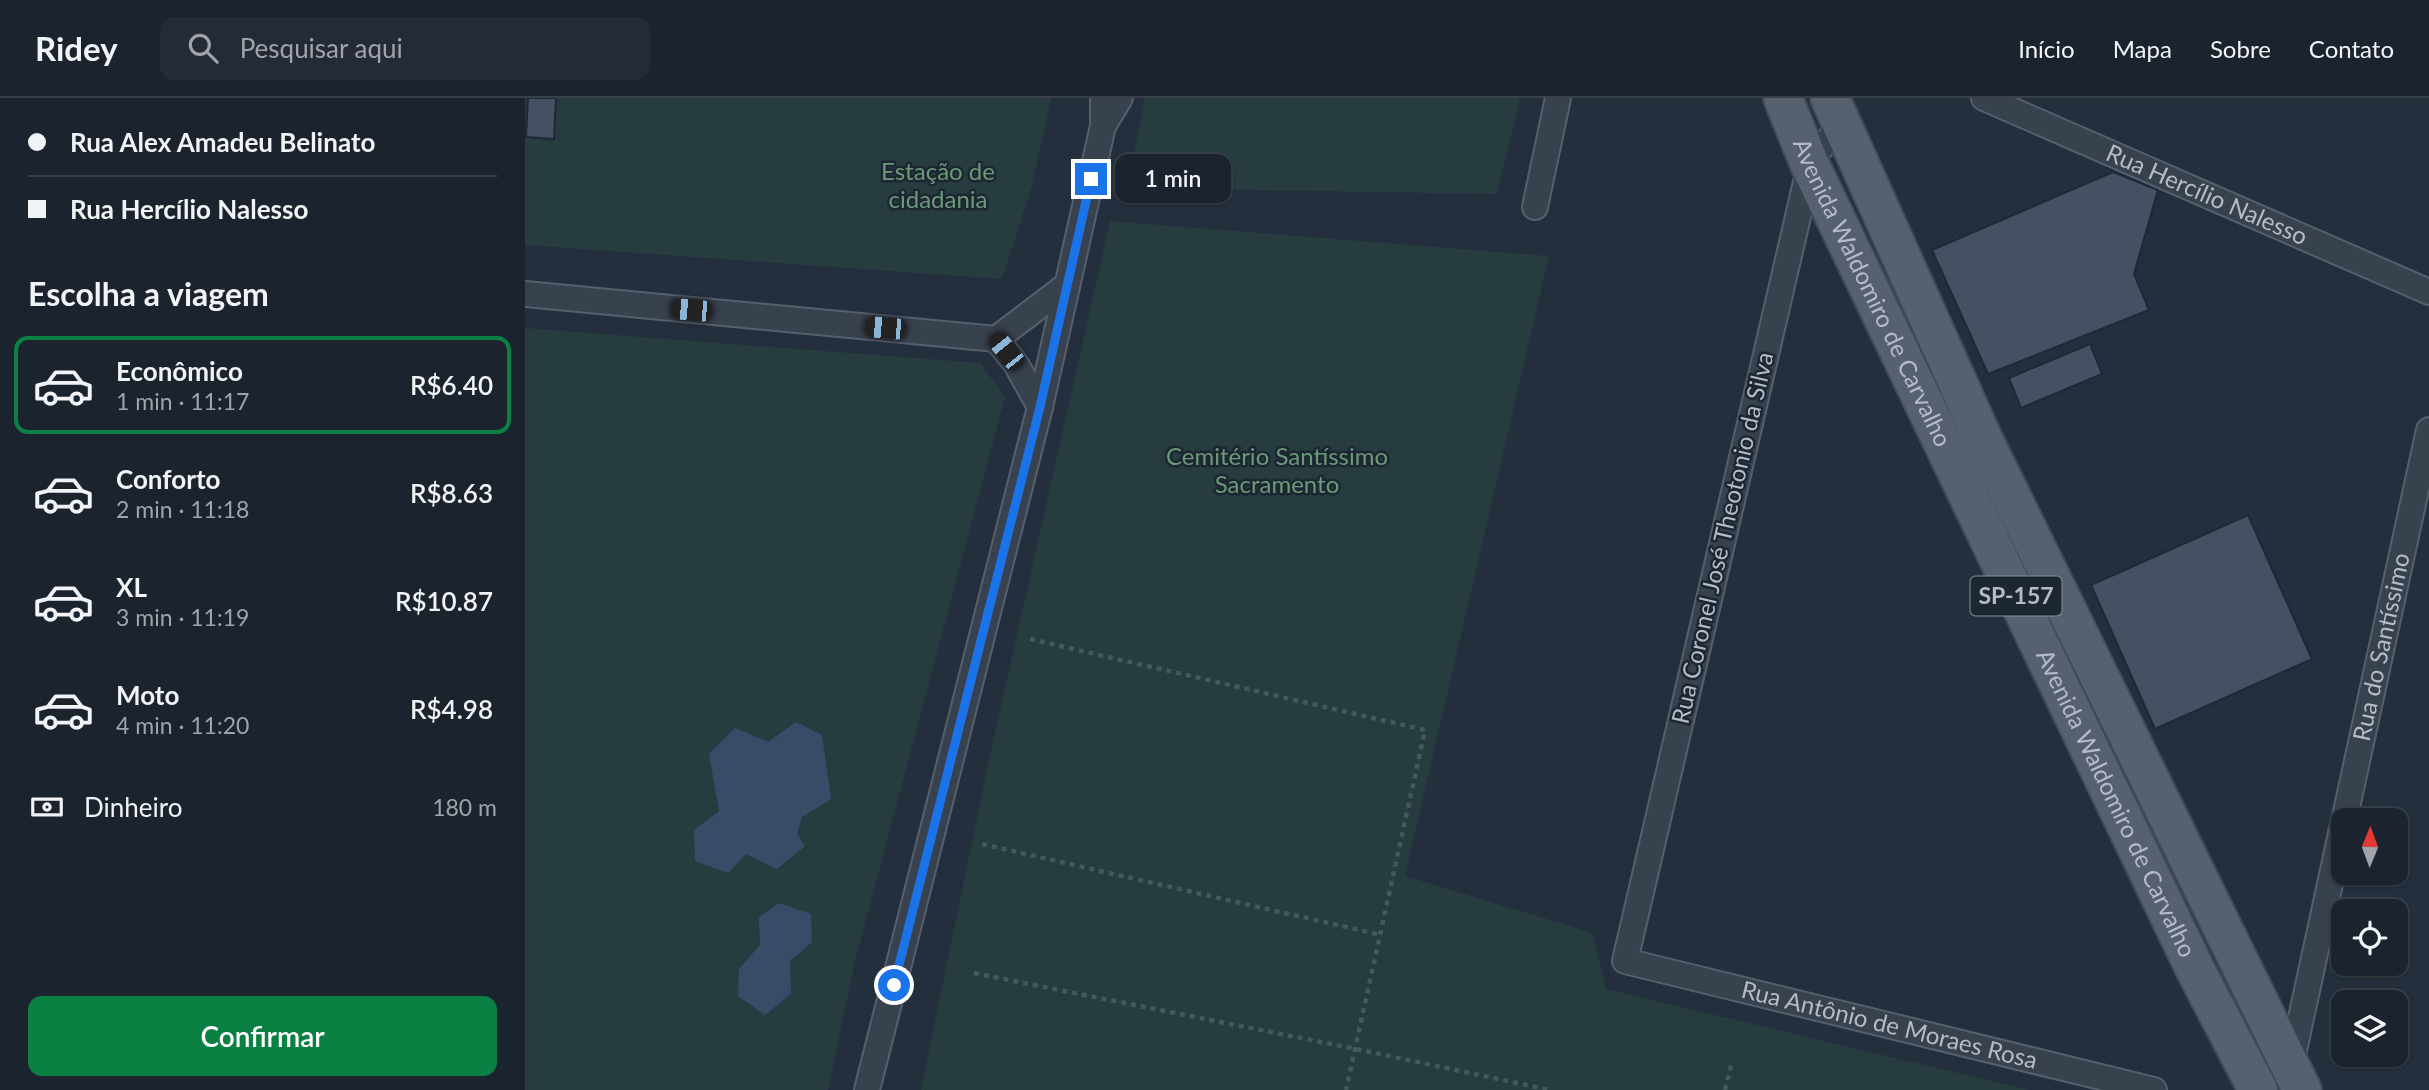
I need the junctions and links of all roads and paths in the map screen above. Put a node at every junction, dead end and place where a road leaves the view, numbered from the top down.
1 (1103, 98) edge
2 (1120, 98) edge
3 (1558, 98) edge
4 (1783, 98) edge
5 (1984, 98) edge
6 (1836, 112) edge
7 (1104, 126) junction
8 (1810, 165) junction
9 (1535, 207) dead end
10 (1067, 285) junction
11 (2429, 292) edge
12 (525, 294) edge
13 (996, 339) junction
14 (1040, 407) junction
15 (2429, 430) edge
16 (1030, 639) dead end
17 (2347, 808) edge
18 (982, 844) dead end
19 (2331, 886) edge
20 (1381, 935) junction
21 (1625, 961) joint
22 (974, 973) dead end
23 (1356, 1049) junction
24 (1732, 1062) dead end
25 (2292, 1082) edge
26 (867, 1090) edge
27 (1346, 1090) edge
28 (1550, 1090) edge
29 (1725, 1090) edge
30 (2154, 1090) edge
31 (2258, 1090) edge

1 - 7 street
2 - 7 street
3 - 9 street
4 - 8 main road, Avenida Waldomiro de Carvalho / SP-157
5 - 11 street, Rua Hercílio Nalesso
6 - 8 street, Rua Coronel José Theotonio da Silva
6 - 25 main road, Avenida Waldomiro de Carvalho / SP-157
7 - 10 street
8 - 21 street, Rua Coronel José Theotonio da Silva
8 - 31 main road, Avenida Waldomiro de Carvalho / SP-157
10 - 13 street
10 - 14 street
12 - 13 street
13 - 14 street
14 - 26 street
15 - 17 street, Rua do Santíssimo
16 - 20 path
18 - 20 path
19 - 25 street, Rua do Santíssimo
20 - 23 path
21 - 30 street, Rua Antônio de Moraes Rosa
22 - 23 path
23 - 27 path
23 - 28 path
24 - 29 path

